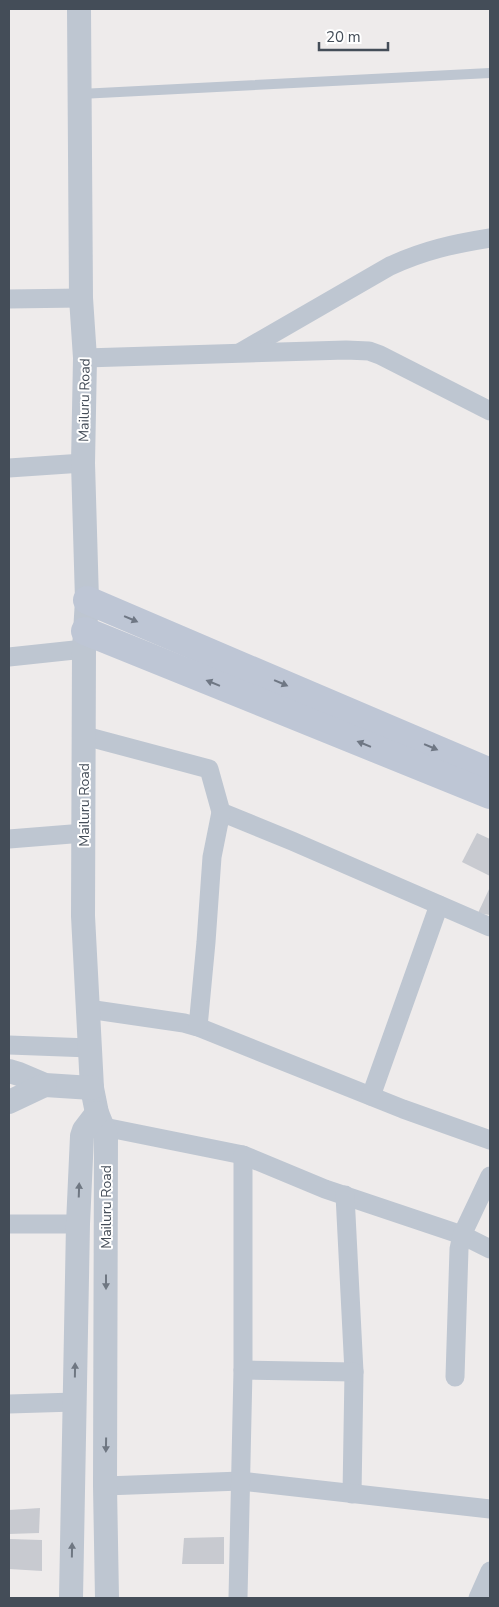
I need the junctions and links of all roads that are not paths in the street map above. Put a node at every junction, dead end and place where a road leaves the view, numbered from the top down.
1 (79, 9) edge
2 (490, 73) edge
3 (80, 94) junction
4 (490, 238) edge
5 (81, 298) junction
6 (9, 299) edge
7 (239, 354) junction
8 (85, 358) junction
9 (490, 411) edge
10 (83, 463) junction
11 (9, 468) edge
12 (87, 600) junction
13 (85, 640) junction
14 (9, 657) edge
15 (85, 736) junction
16 (490, 772) edge
17 (490, 795) edge
18 (221, 812) junction
19 (84, 833) junction
20 (9, 839) edge
21 (439, 905) junction
22 (490, 928) edge
23 (88, 1009) junction
24 (198, 1027) junction
25 (9, 1045) edge
26 (90, 1048) junction
27 (9, 1071) edge
28 (45, 1085) junction
29 (92, 1088) junction
30 (371, 1096) junction
31 (9, 1102) edge
32 (96, 1122) junction
33 (490, 1140) edge
34 (243, 1155) junction
35 (490, 1176) edge
36 (345, 1195) junction
37 (9, 1224) edge
38 (78, 1224) junction
39 (462, 1235) junction
40 (490, 1249) edge
41 (243, 1370) junction
42 (354, 1372) junction
43 (455, 1377) dead end
44 (75, 1402) junction
45 (9, 1404) edge
46 (241, 1481) junction
47 (105, 1486) junction
48 (352, 1494) junction
49 (490, 1509) edge
50 (490, 1571) edge
51 (71, 1598) edge
52 (108, 1598) edge
53 (238, 1598) edge
54 (478, 1598) edge

1 - 3 street, Mailuru Road
2 - 3 lane
3 - 5 street, Mailuru Road
4 - 7 street
5 - 6 street
5 - 8 street, Mailuru Road
7 - 8 street
7 - 9 street
8 - 10 street, Mailuru Road
10 - 11 street
10 - 12 street, Mailuru Road
12 - 13 street, Mailuru Road
12 -> 16 main road
13 - 14 street
13 - 15 street, Mailuru Road
17 -> 13 main road
15 - 18 street
15 - 19 street, Mailuru Road
18 - 21 street
18 - 24 street
19 - 20 street
19 - 23 street, Mailuru Road
21 - 22 street
21 - 30 street
23 - 24 street
23 - 26 street, Mailuru Road
24 - 30 street
25 - 26 street
26 - 29 street, Mailuru Road
27 - 28 street
28 - 29 street
28 - 31 street
29 - 32 street, Mailuru Road
30 - 33 street
32 - 34 street
38 -> 32 street
32 -> 47 street, Mailuru Road
34 - 36 street
34 - 41 street
35 - 39 street
36 - 39 street
36 - 42 street
37 - 38 street
44 -> 38 street
39 - 40 street
39 - 43 street
41 - 42 street
41 - 46 street
42 - 48 street
44 - 45 street
51 -> 44 street
46 - 47 street
46 - 48 street
46 - 53 street
47 - 52 street, Mailuru Road
48 - 49 street
50 - 54 street

